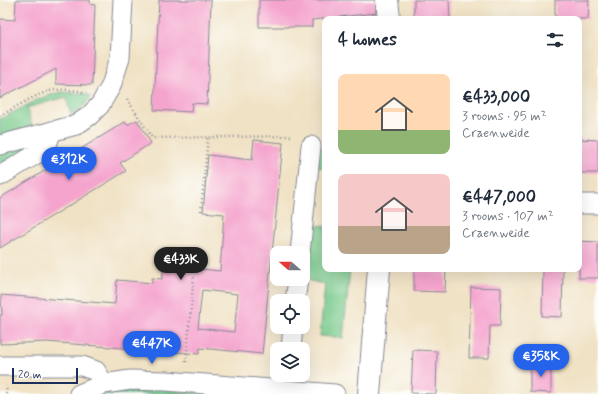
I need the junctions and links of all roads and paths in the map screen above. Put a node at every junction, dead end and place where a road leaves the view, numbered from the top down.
1 (123, 0) edge
2 (387, 0) edge
3 (390, 16) edge
4 (107, 92) junction
5 (0, 116) edge
6 (52, 131) junction
7 (208, 137) junction
8 (305, 141) joint
9 (0, 145) edge
10 (0, 176) edge
11 (582, 204) edge
12 (598, 204) edge
13 (201, 210) dead end
14 (300, 246) edge
15 (379, 272) edge
16 (194, 275) dead end
17 (0, 366) edge
18 (184, 382) junction
19 (287, 382) edge
20 (104, 384) junction
21 (230, 390) edge
22 (79, 394) edge
23 (335, 394) edge
24 (369, 394) edge

1 - 4 street
2 - 3 street
4 - 5 path
4 - 6 street
4 - 7 path
6 - 9 street
6 - 10 street
7 - 8 path
7 - 13 path
8 - 14 street
11 - 12 street
15 - 24 street
16 - 18 path
17 - 20 street
18 - 20 street
18 - 21 street
19 - 21 street
19 - 23 street
20 - 22 street

